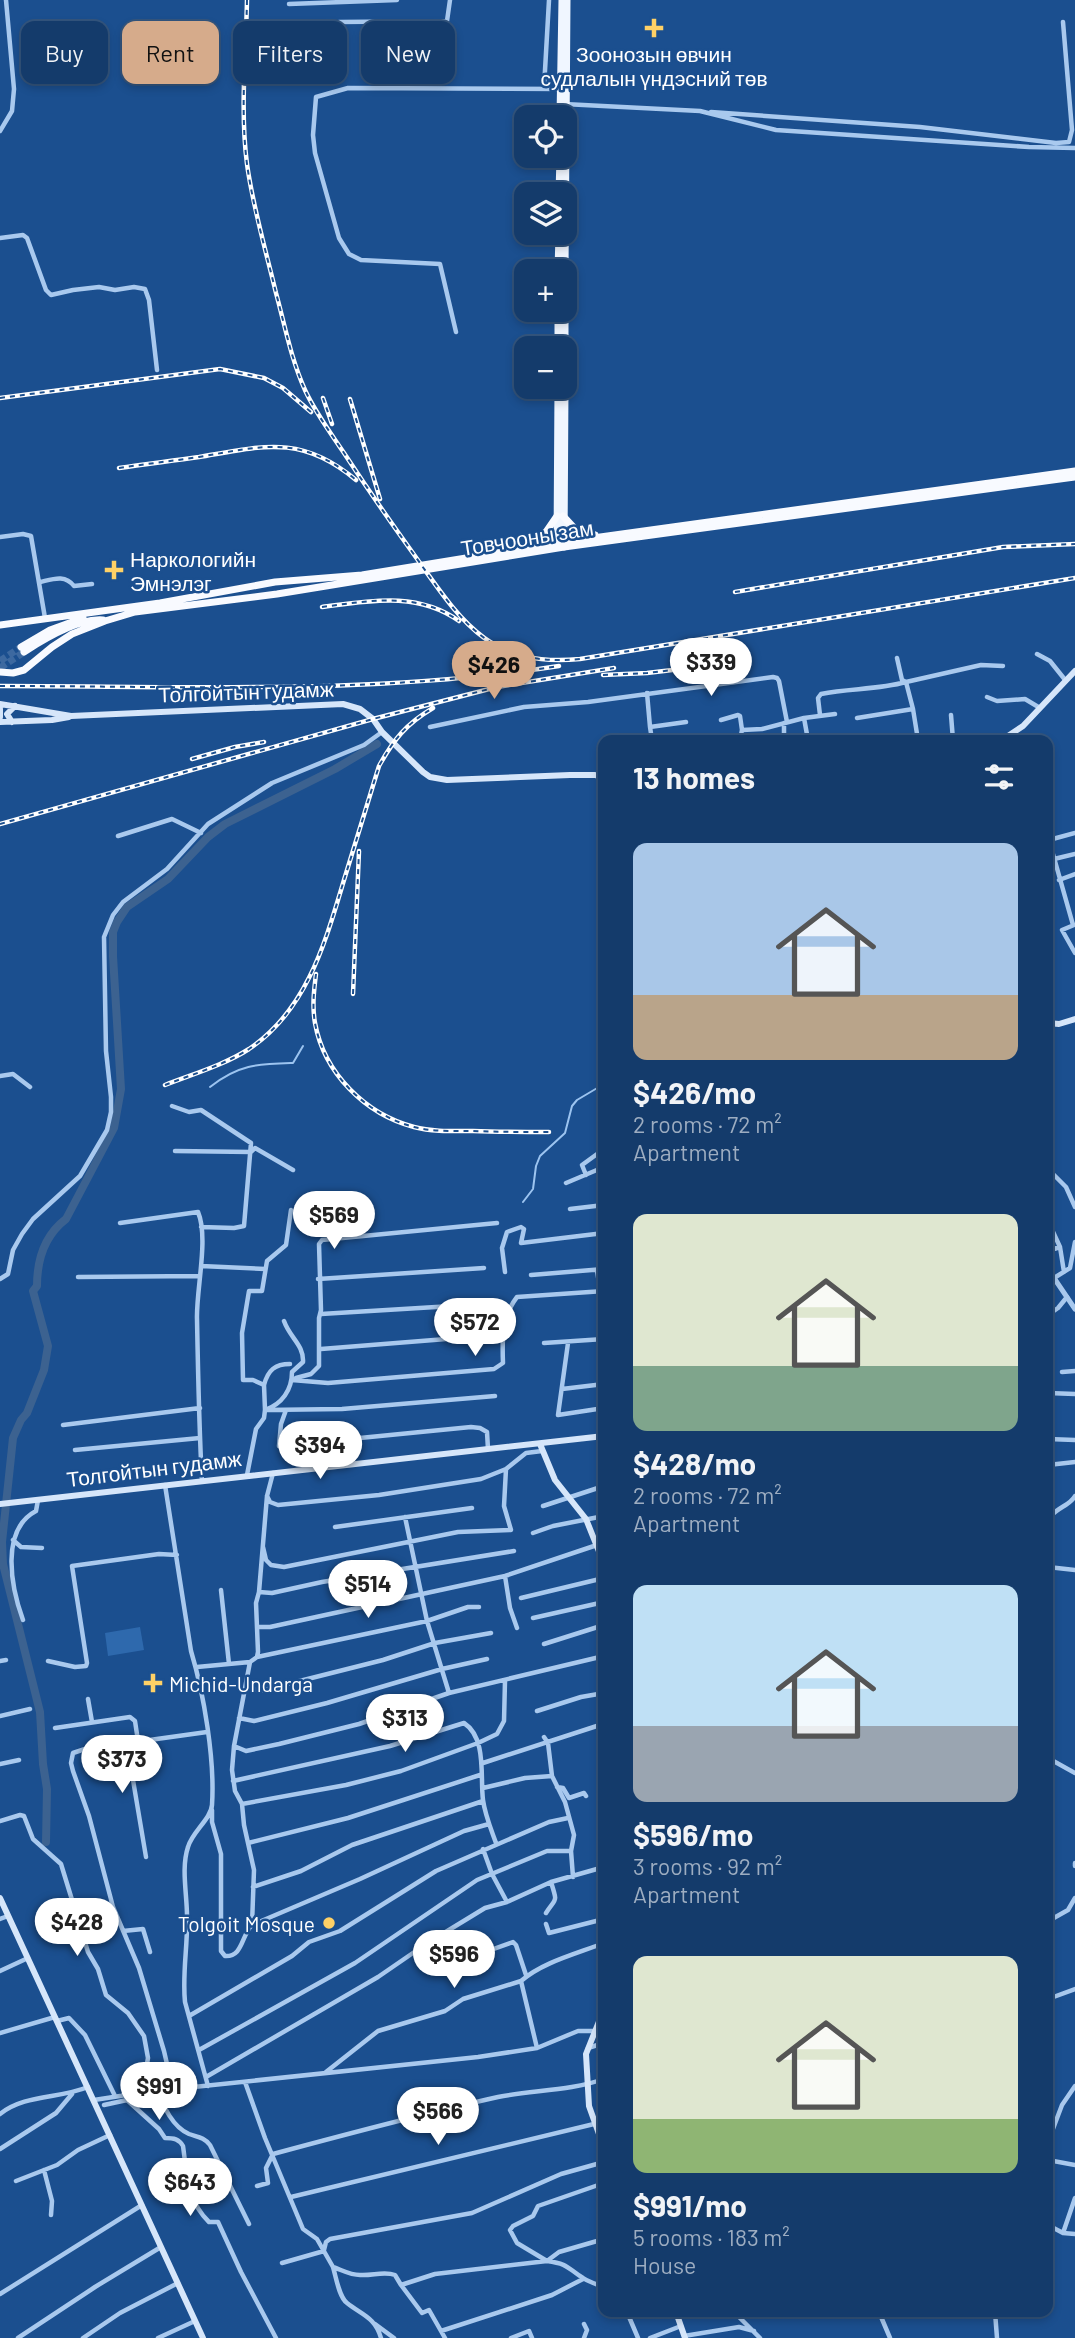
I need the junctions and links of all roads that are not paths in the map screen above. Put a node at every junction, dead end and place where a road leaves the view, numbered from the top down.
1 (6, 0) edge
2 (397, 0) edge
3 (450, 0) edge
4 (549, 0) edge
5 (562, 0) edge
6 (567, 0) edge
7 (289, 4) dead end
8 (347, 22) edge
9 (1063, 22) dead end
10 (544, 88) junction
11 (564, 89) junction
12 (563, 104) junction
13 (700, 111) junction
14 (0, 131) edge
15 (1075, 148) edge
16 (0, 238) edge
17 (565, 259) edge
18 (456, 332) dead end
19 (157, 370) dead end
20 (558, 399) edge
21 (565, 399) edge
22 (1075, 471) edge
23 (1075, 477) edge
24 (560, 516) junction
25 (0, 537) edge
26 (603, 537) junction
27 (561, 545) junction
28 (519, 548) junction
29 (40, 582) junction
30 (92, 584) dead end
31 (96, 611) junction
32 (45, 618) junction
33 (105, 621) junction
34 (0, 625) edge
35 (1037, 654) dead end
36 (897, 658) dead end
37 (1003, 666) dead end
38 (1075, 671) edge
39 (0, 672) edge
40 (1066, 681) junction
41 (906, 682) junction
42 (647, 693) junction
43 (988, 697) dead end
44 (0, 706) edge
45 (15, 706) junction
46 (1040, 708) junction
47 (913, 709) junction
48 (835, 714) dead end
49 (820, 715) junction
50 (951, 715) dead end
51 (71, 716) junction
52 (804, 718) junction
53 (857, 718) dead end
54 (0, 720) edge
55 (721, 720) dead end
56 (12, 722) junction
57 (686, 722) dead end
58 (786, 722) junction
59 (430, 727) dead end
60 (650, 727) junction
61 (742, 730) junction
62 (382, 732) junction
63 (651, 735) edge
64 (741, 735) edge
65 (785, 735) edge
66 (807, 735) edge
67 (917, 735) edge
68 (953, 735) edge
69 (1010, 735) edge
70 (598, 776) edge
71 (201, 833) junction
72 (1075, 833) edge
73 (118, 836) dead end
74 (1053, 839) edge
75 (1075, 854) edge
76 (1053, 855) edge
77 (1054, 859) junction
78 (1075, 874) edge
79 (1059, 880) junction
80 (1074, 925) edge
81 (1075, 953) edge
82 (1075, 1019) edge
83 (1053, 1023) edge
84 (0, 1076) edge
85 (30, 1087) dead end
86 (172, 1106) dead end
87 (175, 1151) dead end
88 (251, 1152) junction
89 (598, 1153) edge
90 (293, 1170) dead end
91 (598, 1170) edge
92 (1053, 1174) edge
93 (586, 1175) junction
94 (566, 1183) dead end
95 (598, 1206) edge
96 (1075, 1207) edge
97 (570, 1209) dead end
98 (291, 1210) dead end
99 (120, 1223) dead end
100 (497, 1223) dead end
101 (201, 1227) junction
102 (1053, 1232) edge
103 (598, 1234) edge
104 (1075, 1243) edge
105 (1060, 1247) junction
106 (1053, 1249) edge
107 (201, 1266) junction
108 (484, 1268) dead end
109 (265, 1269) junction
110 (598, 1269) edge
111 (505, 1272) dead end
112 (1065, 1272) junction
113 (531, 1275) dead end
114 (200, 1276) junction
115 (78, 1277) dead end
116 (1053, 1277) edge
117 (0, 1279) edge
118 (318, 1279) junction
119 (1053, 1280) edge
120 (598, 1291) edge
121 (1067, 1297) junction
122 (485, 1304) dead end
123 (1075, 1308) edge
124 (1053, 1312) edge
125 (321, 1314) junction
126 (284, 1321) dead end
127 (484, 1336) dead end
128 (598, 1340) edge
129 (544, 1343) dead end
130 (568, 1343) junction
131 (321, 1349) junction
132 (290, 1364) dead end
133 (1075, 1370) edge
134 (1062, 1372) dead end
135 (292, 1380) junction
136 (264, 1385) junction
137 (598, 1385) edge
138 (562, 1389) junction
139 (1053, 1393) edge
140 (1075, 1394) edge
141 (495, 1396) dead end
142 (200, 1408) junction
143 (598, 1409) edge
144 (265, 1410) junction
145 (286, 1410) junction
146 (63, 1425) dead end
147 (598, 1437) edge
148 (200, 1438) junction
149 (1053, 1439) edge
150 (1075, 1440) edge
151 (541, 1447) junction
152 (488, 1449) junction
153 (75, 1450) dead end
154 (1075, 1461) edge
155 (1053, 1464) edge
156 (506, 1469) junction
157 (273, 1473) junction
158 (247, 1475) junction
159 (202, 1481) junction
160 (165, 1485) junction
161 (598, 1488) edge
162 (267, 1496) junction
163 (1075, 1496) edge
164 (568, 1497) junction
165 (35, 1499) junction
166 (0, 1504) edge
167 (542, 1506) dead end
168 (472, 1508) dead end
169 (1053, 1514) edge
170 (405, 1517) junction
171 (598, 1517) edge
172 (586, 1519) junction
173 (335, 1527) dead end
174 (533, 1533) dead end
175 (13, 1540) junction
176 (596, 1542) junction
177 (411, 1543) junction
178 (263, 1547) junction
179 (42, 1548) dead end
180 (598, 1548) edge
181 (514, 1551) dead end
182 (177, 1555) junction
183 (416, 1568) junction
184 (1053, 1568) edge
185 (1075, 1570) edge
186 (505, 1576) junction
187 (598, 1579) edge
188 (221, 1590) dead end
189 (259, 1592) junction
190 (421, 1595) junction
191 (521, 1598) dead end
192 (598, 1603) edge
193 (479, 1607) dead end
194 (533, 1618) dead end
195 (23, 1620) dead end
196 (427, 1621) junction
197 (598, 1627) edge
198 (257, 1628) junction
199 (517, 1628) dead end
200 (491, 1633) dead end
201 (435, 1643) junction
202 (544, 1644) dead end
203 (257, 1657) junction
204 (598, 1658) edge
205 (487, 1659) dead end
206 (48, 1661) dead end
207 (250, 1662) junction
208 (229, 1664) junction
209 (197, 1667) junction
210 (442, 1668) junction
211 (505, 1681) junction
212 (247, 1687) junction
213 (449, 1693) junction
214 (598, 1694) edge
215 (88, 1699) dead end
216 (30, 1709) dead end
217 (537, 1711) dead end
218 (0, 1716) edge
219 (239, 1718) junction
220 (92, 1722) junction
221 (598, 1726) edge
222 (55, 1728) dead end
223 (207, 1732) junction
224 (544, 1737) dead end
225 (151, 1740) junction
226 (138, 1741) junction
227 (478, 1743) junction
228 (548, 1743) junction
229 (234, 1746) junction
230 (19, 1760) dead end
231 (1053, 1761) edge
232 (483, 1763) junction
233 (0, 1764) edge
234 (1075, 1773) edge
235 (480, 1775) junction
236 (552, 1776) junction
237 (233, 1781) junction
238 (557, 1787) junction
239 (483, 1788) junction
240 (586, 1796) dead end
241 (483, 1801) junction
242 (242, 1804) junction
243 (212, 1809) junction
244 (568, 1818) junction
245 (0, 1821) edge
246 (489, 1824) junction
247 (248, 1843) junction
248 (496, 1843) junction
249 (483, 1849) junction
250 (571, 1851) junction
251 (146, 1857) dead end
252 (598, 1869) edge
253 (492, 1874) junction
254 (573, 1877) junction
255 (551, 1882) junction
256 (253, 1887) junction
257 (0, 1898) edge
258 (1075, 1898) edge
259 (508, 1902) junction
260 (545, 1913) dead end
261 (8, 1916) junction
262 (1053, 1918) edge
263 (0, 1919) edge
264 (598, 1921) edge
265 (546, 1924) dead end
266 (252, 1925) junction
267 (123, 1931) junction
268 (598, 1945) edge
269 (150, 1952) dead end
270 (28, 1958) junction
271 (0, 1971) edge
272 (429, 1972) dead end
273 (526, 1975) junction
274 (521, 1981) junction
275 (1075, 1989) edge
276 (1053, 1997) edge
277 (189, 2017) junction
278 (56, 2019) junction
279 (598, 2022) edge
280 (594, 2031) junction
281 (0, 2033) edge
282 (598, 2045) edge
283 (537, 2048) junction
284 (587, 2049) junction
285 (200, 2050) junction
286 (325, 2073) junction
287 (206, 2077) junction
288 (598, 2081) edge
289 (245, 2082) junction
290 (588, 2084) junction
291 (1075, 2086) edge
292 (88, 2087) junction
293 (208, 2087) junction
294 (173, 2090) junction
295 (159, 2091) junction
296 (73, 2093) junction
297 (115, 2096) junction
298 (122, 2096) junction
299 (94, 2101) junction
300 (104, 2105) dead end
301 (0, 2107) edge
302 (9, 2107) junction
303 (0, 2114) edge
304 (594, 2124) junction
305 (598, 2129) edge
306 (1053, 2129) edge
307 (111, 2134) junction
308 (0, 2150) edge
309 (273, 2154) junction
310 (1053, 2161) edge
311 (598, 2164) edge
312 (1075, 2165) edge
313 (44, 2170) junction
314 (16, 2181) dead end
315 (598, 2185) edge
316 (257, 2186) dead end
317 (291, 2197) junction
318 (1075, 2198) edge
319 (142, 2205) junction
320 (51, 2215) dead end
321 (249, 2224) dead end
322 (1053, 2228) edge
323 (1063, 2233) junction
324 (1075, 2234) edge
325 (598, 2241) edge
326 (161, 2247) junction
327 (324, 2251) junction
328 (547, 2261) junction
329 (282, 2263) dead end
330 (332, 2267) junction
331 (583, 2279) junction
332 (178, 2283) junction
333 (598, 2284) edge
334 (401, 2285) junction
335 (0, 2294) edge
336 (629, 2317) edge
337 (678, 2317) edge
338 (739, 2317) edge
339 (881, 2317) edge
340 (995, 2317) edge
341 (195, 2321) junction
342 (372, 2322) junction
343 (584, 2324) dead end
344 (681, 2326) junction
345 (441, 2331) junction
346 (754, 2331) junction
347 (684, 2337) edge
348 (18, 2338) edge
349 (83, 2338) edge
350 (158, 2338) edge
351 (203, 2338) edge
352 (276, 2338) edge
353 (381, 2338) edge
354 (394, 2338) edge
355 (445, 2338) edge
356 (511, 2338) edge
357 (532, 2338) edge
358 (584, 2338) edge
359 (638, 2338) edge
360 (650, 2338) edge
361 (760, 2338) edge
362 (890, 2338) edge
363 (997, 2338) edge

1 - 14 street
2 - 7 street
3 - 8 street
4 - 10 street
5 - 11 main road
6 - 11 main road
9 - 13 street
10 - 11 street
10 - 18 street
11 - 12 main road
12 - 13 street
12 - 17 main road
13 - 15 street
16 - 19 street
20 - 24 main road
21 - 24 main road
22 - 26 highway, Товчооны зам
23 - 27 highway, Товчооны зам
24 - 26 highway
24 - 27 main road
24 - 28 highway
25 - 29 street
26 - 27 highway, Товчооны зам
27 - 28 highway, Товчооны зам
27 - 33 highway, Товчооны зам
28 - 31 highway, Товчооны зам
29 - 30 street
29 - 32 street
31 - 32 highway, Товчооны зам
31 - 33 highway
32 - 34 highway, Товчооны зам
33 - 39 highway, Товчооны зам
35 - 40 street
36 - 41 street
37 - 41 street
38 - 40 main road
40 - 46 main road
41 - 47 street
41 - 49 street
42 - 58 street
42 - 59 street
42 - 60 street
43 - 46 street
44 - 45 main road, Толгойтын гудамж
44 - 54 main road
45 - 51 main road, Толгойтын гудамж
45 - 56 main road
46 - 69 main road
47 - 53 street
47 - 67 street
48 - 49 street
49 - 52 street
50 - 68 street
51 - 56 main road, Толгойтын гудамж
51 - 62 main road, Толгойтын гудамж
52 - 58 street
52 - 66 street
54 - 56 main road, Толгойтын гудамж
55 - 61 street
57 - 60 street
58 - 61 street
58 - 65 street
60 - 63 street
61 - 64 street
62 - 70 main road, Толгойтын гудамж
62 - 71 street
71 - 73 street
71 - 117 street
72 - 74 street
75 - 77 street
76 - 77 street
77 - 79 street
78 - 79 street
79 - 80 street
80 - 81 street
82 - 83 main road
84 - 85 street
86 - 88 street
87 - 88 street
88 - 90 street
88 - 101 street
89 - 93 street
91 - 93 street
92 - 96 street
93 - 94 street
95 - 97 street
98 - 109 street
99 - 101 street
100 - 118 street
101 - 107 street
102 - 105 street
103 - 111 street
104 - 112 street
105 - 106 street
105 - 112 street
107 - 109 street
107 - 114 street
108 - 118 street
109 - 136 street
110 - 113 street
112 - 116 street
114 - 115 street
114 - 142 street
118 - 125 street
119 - 121 street
120 - 135 street
121 - 123 street
121 - 124 street
122 - 125 street
125 - 131 street
126 - 135 street
127 - 131 street
128 - 130 street
129 - 130 street
130 - 138 street
131 - 135 street
132 - 136 street
133 - 134 street
135 - 144 street
136 - 144 street
137 - 138 street
138 - 143 street
139 - 140 street
141 - 145 street
142 - 146 street
142 - 148 street
144 - 145 street
144 - 158 street
145 - 152 street
147 - 151 main road, Толгойтын гудамж
148 - 153 street
148 - 159 street
149 - 150 street
151 - 152 main road, Толгойтын гудамж
151 - 156 street
151 - 164 main road
152 - 157 main road, Толгойтын гудамж
154 - 155 street
156 - 162 street
156 - 177 street
157 - 158 main road, Толгойтын гудамж
157 - 162 street
158 - 159 main road, Толгойтын гудамж
159 - 160 main road, Толгойтын гудамж
160 - 165 main road, Толгойтын гудамж
160 - 182 street
161 - 164 street
162 - 178 street
163 - 169 street
164 - 167 street
164 - 172 main road
165 - 166 main road, Толгойтын гудамж
165 - 175 street
168 - 170 street
170 - 173 street
170 - 177 street
171 - 172 street
172 - 174 street
172 - 176 main road
175 - 179 street
175 - 195 street
176 - 180 main road
176 - 186 street
177 - 178 street
177 - 183 street
178 - 189 street
181 - 183 street
182 - 206 street
182 - 209 street
183 - 189 street
183 - 190 street
184 - 185 street
186 - 190 street
186 - 199 street
187 - 191 street
188 - 208 street
189 - 198 street
190 - 196 street
190 - 198 street
192 - 194 street
193 - 196 street
196 - 201 street
196 - 203 street
197 - 202 street
198 - 203 street
200 - 201 street
201 - 210 street
201 - 212 street
203 - 207 street
204 - 211 street
205 - 210 street
207 - 208 street
207 - 212 street
208 - 209 street
209 - 223 street
210 - 213 street
210 - 219 street
211 - 213 street
211 - 227 street
212 - 219 street
213 - 229 street
214 - 217 street
215 - 220 street
216 - 218 street
219 - 229 street
220 - 222 street
220 - 226 street
221 - 228 street
223 - 225 street
223 - 243 street
224 - 228 street
225 - 226 street
225 - 251 street
226 - 267 street
227 - 232 street
227 - 237 street
227 - 242 street
228 - 232 street
228 - 236 street
229 - 237 street
230 - 233 street
231 - 234 street
232 - 235 street
235 - 239 street
235 - 247 street
236 - 238 street
236 - 239 street
237 - 242 street
238 - 240 street
238 - 244 street
239 - 241 street
241 - 246 street
241 - 256 street
242 - 247 street
243 - 266 street
243 - 277 street
244 - 248 street
244 - 250 street
245 - 298 street
246 - 248 street
246 - 266 street
247 - 256 street
248 - 249 street
249 - 253 street
249 - 277 street
250 - 253 street
250 - 254 street
252 - 254 street
253 - 259 street
253 - 285 street
254 - 255 street
255 - 259 street
255 - 260 street
256 - 266 street
257 - 261 main road
258 - 262 street
259 - 287 street
261 - 263 street
261 - 270 main road
264 - 265 street
267 - 269 street
267 - 294 street
268 - 273 street
270 - 271 street
270 - 278 main road
272 - 273 street
273 - 274 street
274 - 283 street
274 - 286 street
275 - 276 street
277 - 285 street
278 - 281 street
278 - 292 main road
278 - 297 street
279 - 280 main road
280 - 283 street
280 - 284 main road
282 - 284 street
283 - 286 street
284 - 290 main road
285 - 287 street
286 - 289 street
287 - 293 street
288 - 290 street
289 - 293 street
289 - 309 street
290 - 304 main road
290 - 309 street
291 - 306 street
292 - 296 street
292 - 299 main road
293 - 294 street
294 - 295 street
295 - 298 street
295 - 321 street
296 - 302 street
296 - 308 street
297 - 298 street
297 - 299 street
299 - 307 main road
300 - 352 street
301 - 302 street
302 - 303 street
304 - 305 main road
304 - 317 street
307 - 313 street
307 - 319 main road
309 - 316 street
309 - 317 street
310 - 312 street
311 - 327 street
313 - 314 street
313 - 320 street
315 - 328 street
317 - 327 street
318 - 323 street
319 - 326 main road
319 - 335 street
322 - 323 street
323 - 324 street
325 - 328 street
326 - 332 main road
326 - 348 street
327 - 329 street
327 - 330 street
328 - 331 street
328 - 334 street
330 - 334 street
330 - 342 street
331 - 333 street
331 - 345 street
332 - 341 main road
332 - 349 street
334 - 345 street
336 - 359 street
337 - 344 main road
338 - 346 street
339 - 362 street
340 - 363 street
341 - 350 street
341 - 351 main road
342 - 353 street
342 - 354 street
343 - 358 street
344 - 347 main road
344 - 360 street
345 - 355 street
346 - 347 street
346 - 361 street
356 - 357 street

